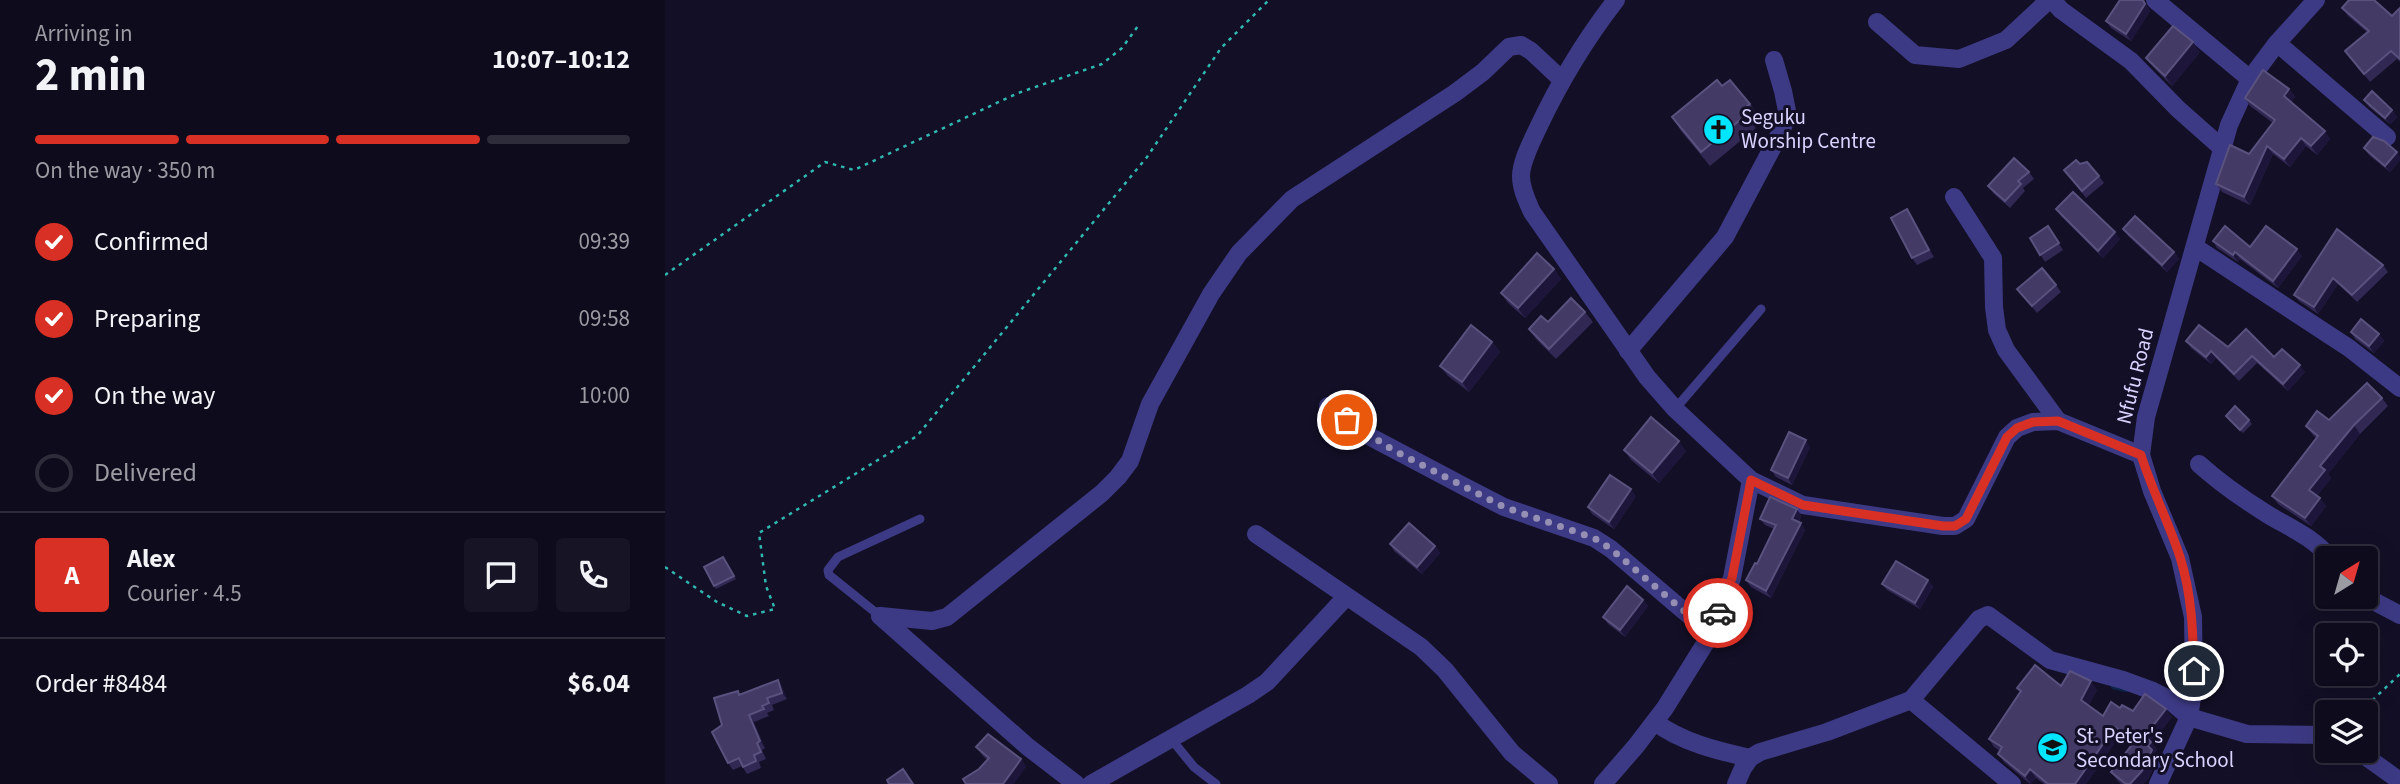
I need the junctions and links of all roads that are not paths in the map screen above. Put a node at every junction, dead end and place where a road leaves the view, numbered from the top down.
1 (1616, 0) edge
2 (2050, 0) edge
3 (2155, 0) edge
4 (2316, 0) edge
5 (1877, 22) dead end
6 (2277, 43) junction
7 (1774, 60) dead end
8 (1562, 79) junction
9 (2250, 79) junction
10 (2387, 137) dead end
11 (2222, 148) junction
12 (1954, 197) dead end
13 (2195, 247) junction
14 (1761, 309) dead end
15 (1628, 351) junction
16 (2400, 388) edge
17 (1328, 406) dead end
18 (1675, 409) junction
19 (2058, 421) junction
20 (2141, 455) junction
21 (2199, 464) dead end
22 (1751, 480) junction
23 (920, 519) dead end
24 (1256, 534) dead end
25 (2318, 546) edge
26 (1346, 597) junction
27 (2378, 603) edge
28 (2400, 615) edge
29 (880, 616) junction
30 (1711, 634) junction
31 (1911, 700) junction
32 (2189, 717) junction
33 (1655, 722) junction
34 (2315, 736) edge
35 (1172, 740) junction
36 (1750, 758) junction
37 (2375, 763) edge
38 (2400, 781) edge
39 (1076, 784) edge
40 (1091, 784) edge
41 (1216, 784) edge
42 (1549, 784) edge
43 (1602, 784) edge
44 (1736, 784) edge
45 (2012, 784) edge
46 (2158, 784) edge

1 - 8 street
2 - 5 street
2 - 11 street
3 - 9 street
4 - 6 street, Nfufu Road
6 - 9 street, Nfufu Road
6 - 10 street
7 - 15 street
8 - 15 street
8 - 29 street
9 - 11 street, Nfufu Road
11 - 13 street, Nfufu Road
12 - 19 street
13 - 16 street
13 - 20 street, Nfufu Road
14 - 18 lane
15 - 18 street
17 - 30 street
18 - 22 street
19 - 20 street
19 - 22 street
20 - 32 street, Nfufu Road
21 - 25 street
22 - 30 street
23 - 29 lane
24 - 26 street
26 - 35 street
26 - 42 street
27 - 28 street
29 - 39 street
30 - 33 street
31 - 32 street
31 - 36 street
31 - 45 street
32 - 34 street
32 - 46 street, Nfufu Road
33 - 36 street
33 - 43 street
35 - 40 street
35 - 41 lane
36 - 44 street
37 - 38 street

